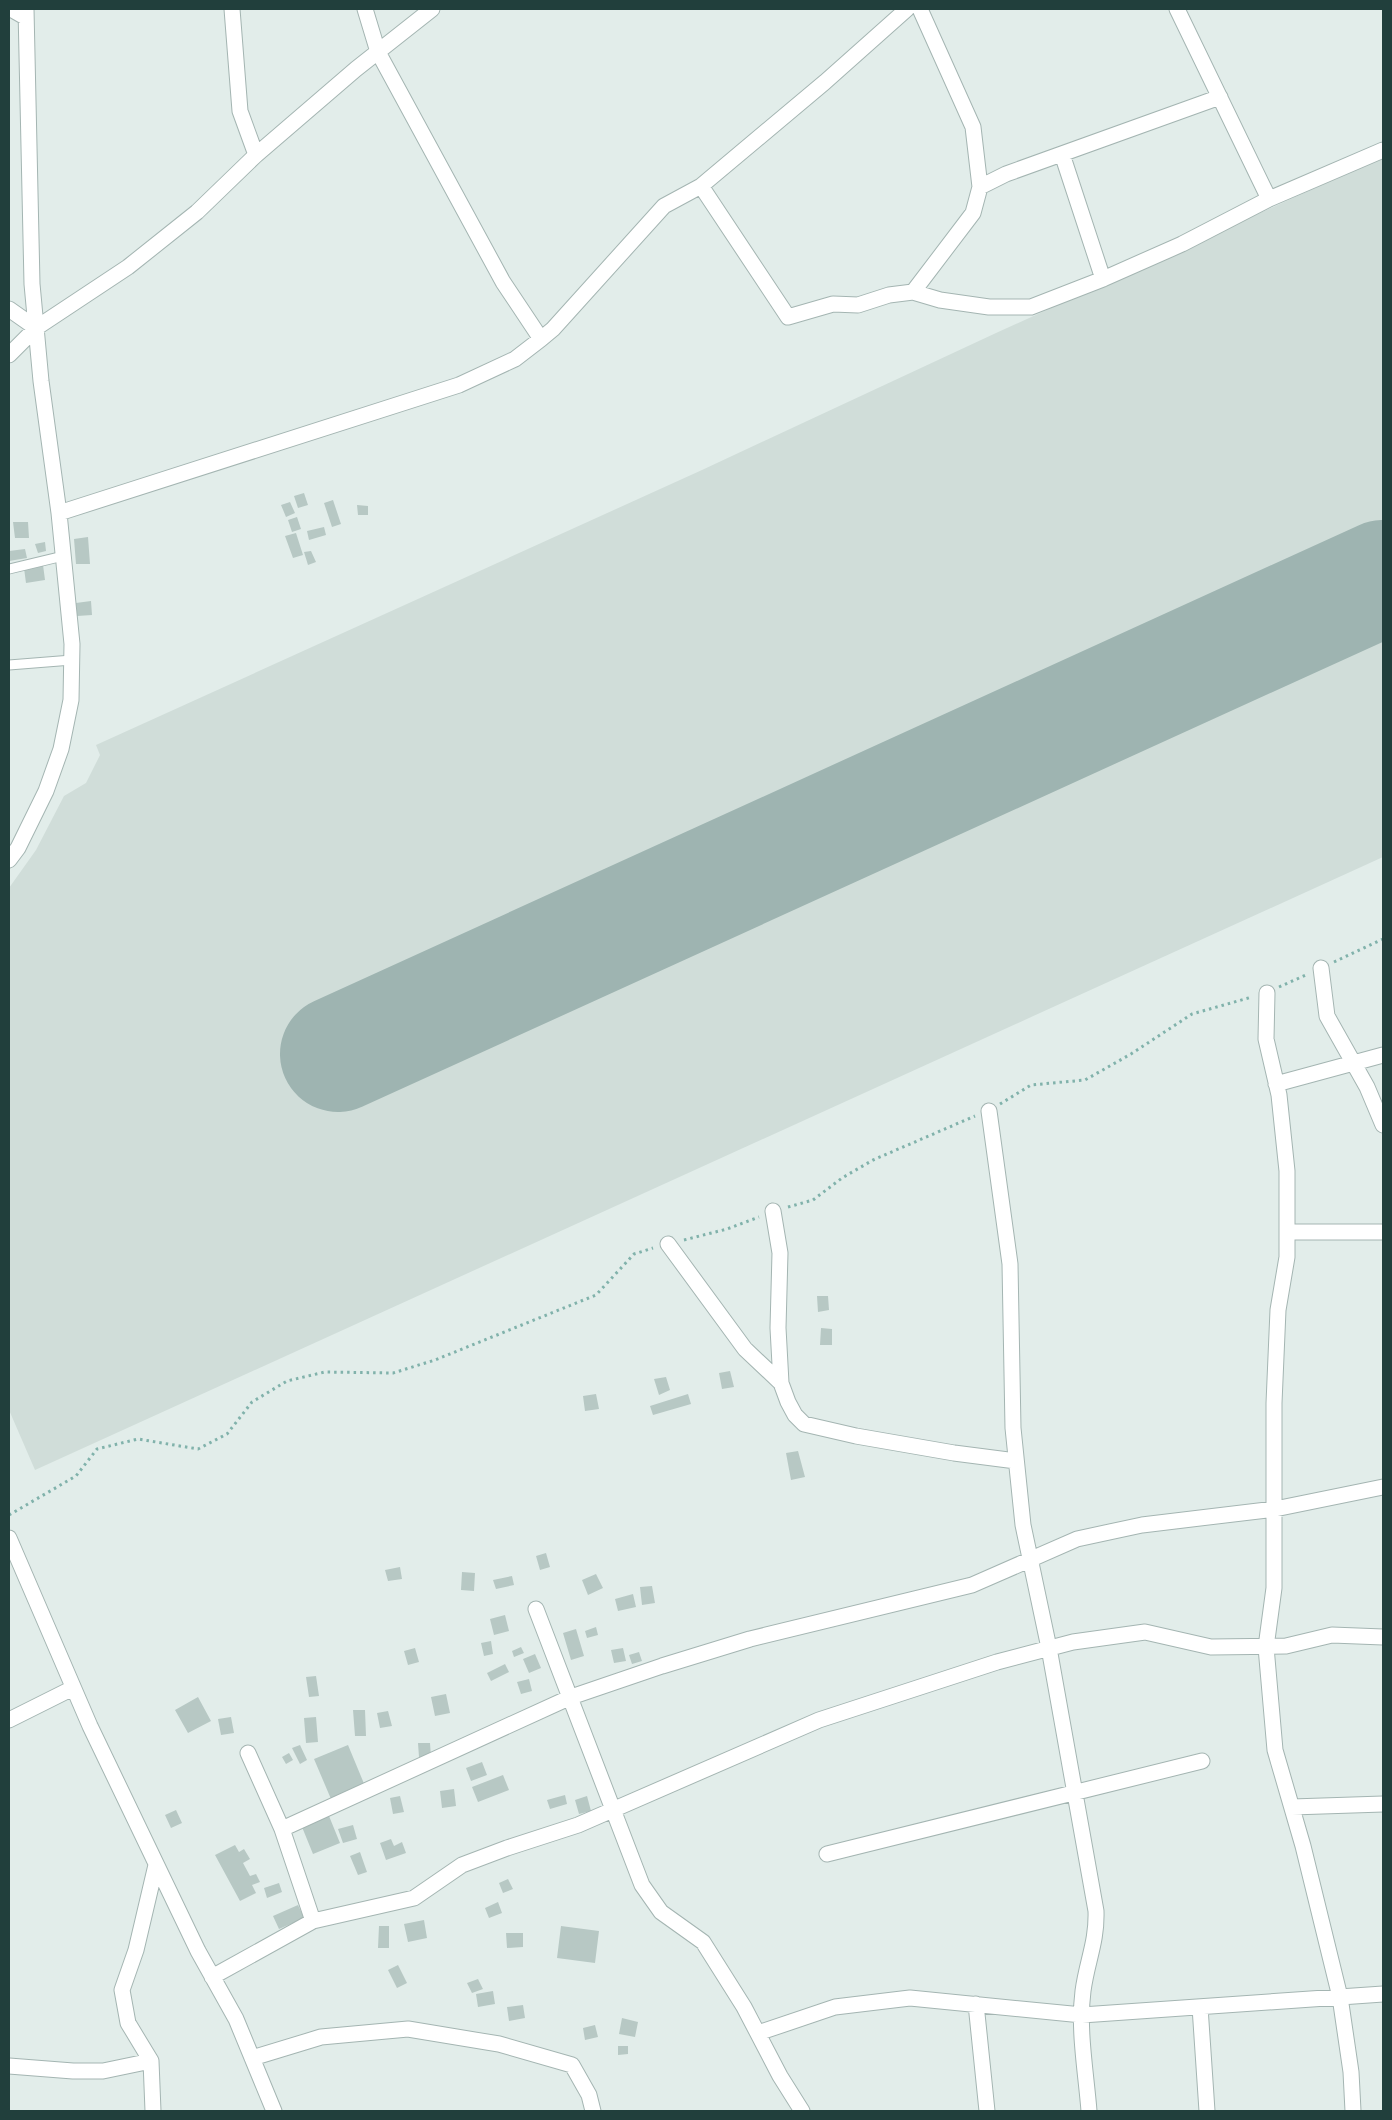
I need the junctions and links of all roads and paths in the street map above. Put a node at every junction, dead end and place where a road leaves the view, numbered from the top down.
1 (11, 9) edge
2 (232, 9) edge
3 (364, 9) edge
4 (432, 9) edge
5 (907, 9) edge
6 (920, 9) edge
7 (1177, 9) edge
8 (25, 13) edge
9 (378, 52) junction
10 (1220, 97) junction
11 (1383, 150) edge
12 (1062, 154) junction
13 (256, 155) junction
14 (701, 186) junction
15 (980, 188) junction
16 (1269, 199) junction
17 (1103, 279) junction
18 (913, 292) junction
19 (9, 309) edge
20 (36, 328) junction
21 (541, 339) junction
22 (9, 355) edge
23 (59, 513) junction
24 (63, 556) junction
25 (9, 569) edge
26 (72, 660) junction
27 (9, 666) edge
28 (9, 860) edge
29 (1383, 939) edge
30 (1321, 968) junction
31 (1266, 992) junction
32 (1383, 1055) edge
33 (1353, 1063) junction
34 (1276, 1084) junction
35 (990, 1110) junction
36 (1383, 1125) edge
37 (773, 1211) junction
38 (1287, 1232) junction
39 (1383, 1232) edge
40 (668, 1244) junction
41 (781, 1384) junction
42 (1016, 1461) junction
43 (1383, 1487) edge
44 (1275, 1509) junction
45 (9, 1515) edge
46 (9, 1538) edge
47 (1030, 1558) junction
48 (536, 1609) dead end
49 (1383, 1637) edge
50 (1266, 1647) junction
51 (1049, 1648) junction
52 (73, 1688) junction
53 (571, 1697) junction
54 (9, 1720) edge
55 (248, 1753) dead end
56 (1202, 1761) dead end
57 (1074, 1793) junction
58 (1383, 1804) edge
59 (1292, 1807) junction
60 (613, 1810) junction
61 (282, 1829) junction
62 (827, 1854) dead end
63 (156, 1865) junction
64 (313, 1921) junction
65 (212, 1977) junction
66 (1383, 1994) edge
67 (1340, 1997) junction
68 (976, 2004) junction
69 (1200, 2007) junction
70 (1082, 2015) junction
71 (758, 2033) junction
72 (252, 2058) junction
73 (151, 2061) junction
74 (9, 2066) edge
75 (153, 2111) edge
76 (274, 2111) edge
77 (592, 2111) edge
78 (802, 2111) edge
79 (987, 2111) edge
80 (1090, 2111) edge
81 (1207, 2111) edge
82 (1352, 2111) edge

1 - 8 street
2 - 13 street
3 - 9 street
4 - 9 street
5 - 14 street
6 - 15 street
7 - 10 street
8 - 20 street
9 - 13 street
9 - 21 street
10 - 12 street
10 - 16 street
11 - 16 street
12 - 15 street
12 - 17 street
13 - 20 street
14 - 18 street
14 - 21 street
15 - 18 street
16 - 17 street
17 - 18 street
19 - 20 street
20 - 22 street
20 - 23 street
21 - 23 street
23 - 24 street
24 - 25 lane
24 - 26 street
26 - 27 lane
26 - 28 street
29 - 30 path
30 - 31 path
30 - 33 street
31 - 34 street
31 - 35 path
32 - 33 street
33 - 34 street
33 - 36 street
34 - 38 street
35 - 37 path
35 - 42 street
37 - 40 path
37 - 41 street
38 - 39 street
38 - 44 street
40 - 41 street
40 - 45 path
41 - 42 street
42 - 47 street
43 - 44 street
44 - 47 street
44 - 50 street
46 - 52 street
47 - 51 street
47 - 53 street
48 - 53 street
49 - 50 street
50 - 51 street
50 - 59 street
51 - 57 street
51 - 60 street
52 - 54 street
52 - 63 street
53 - 60 street
53 - 61 street
55 - 61 street
56 - 57 street
57 - 62 street
57 - 70 street
58 - 59 street
59 - 67 street
60 - 64 street
60 - 71 street
61 - 64 street
63 - 65 street
63 - 73 street
64 - 65 street
65 - 72 street
66 - 67 street
67 - 69 street
67 - 82 street
68 - 70 street
68 - 71 street
68 - 79 street
69 - 70 street
69 - 81 street
70 - 80 street
71 - 78 street
72 - 76 street
72 - 77 street
73 - 74 street
73 - 75 street

